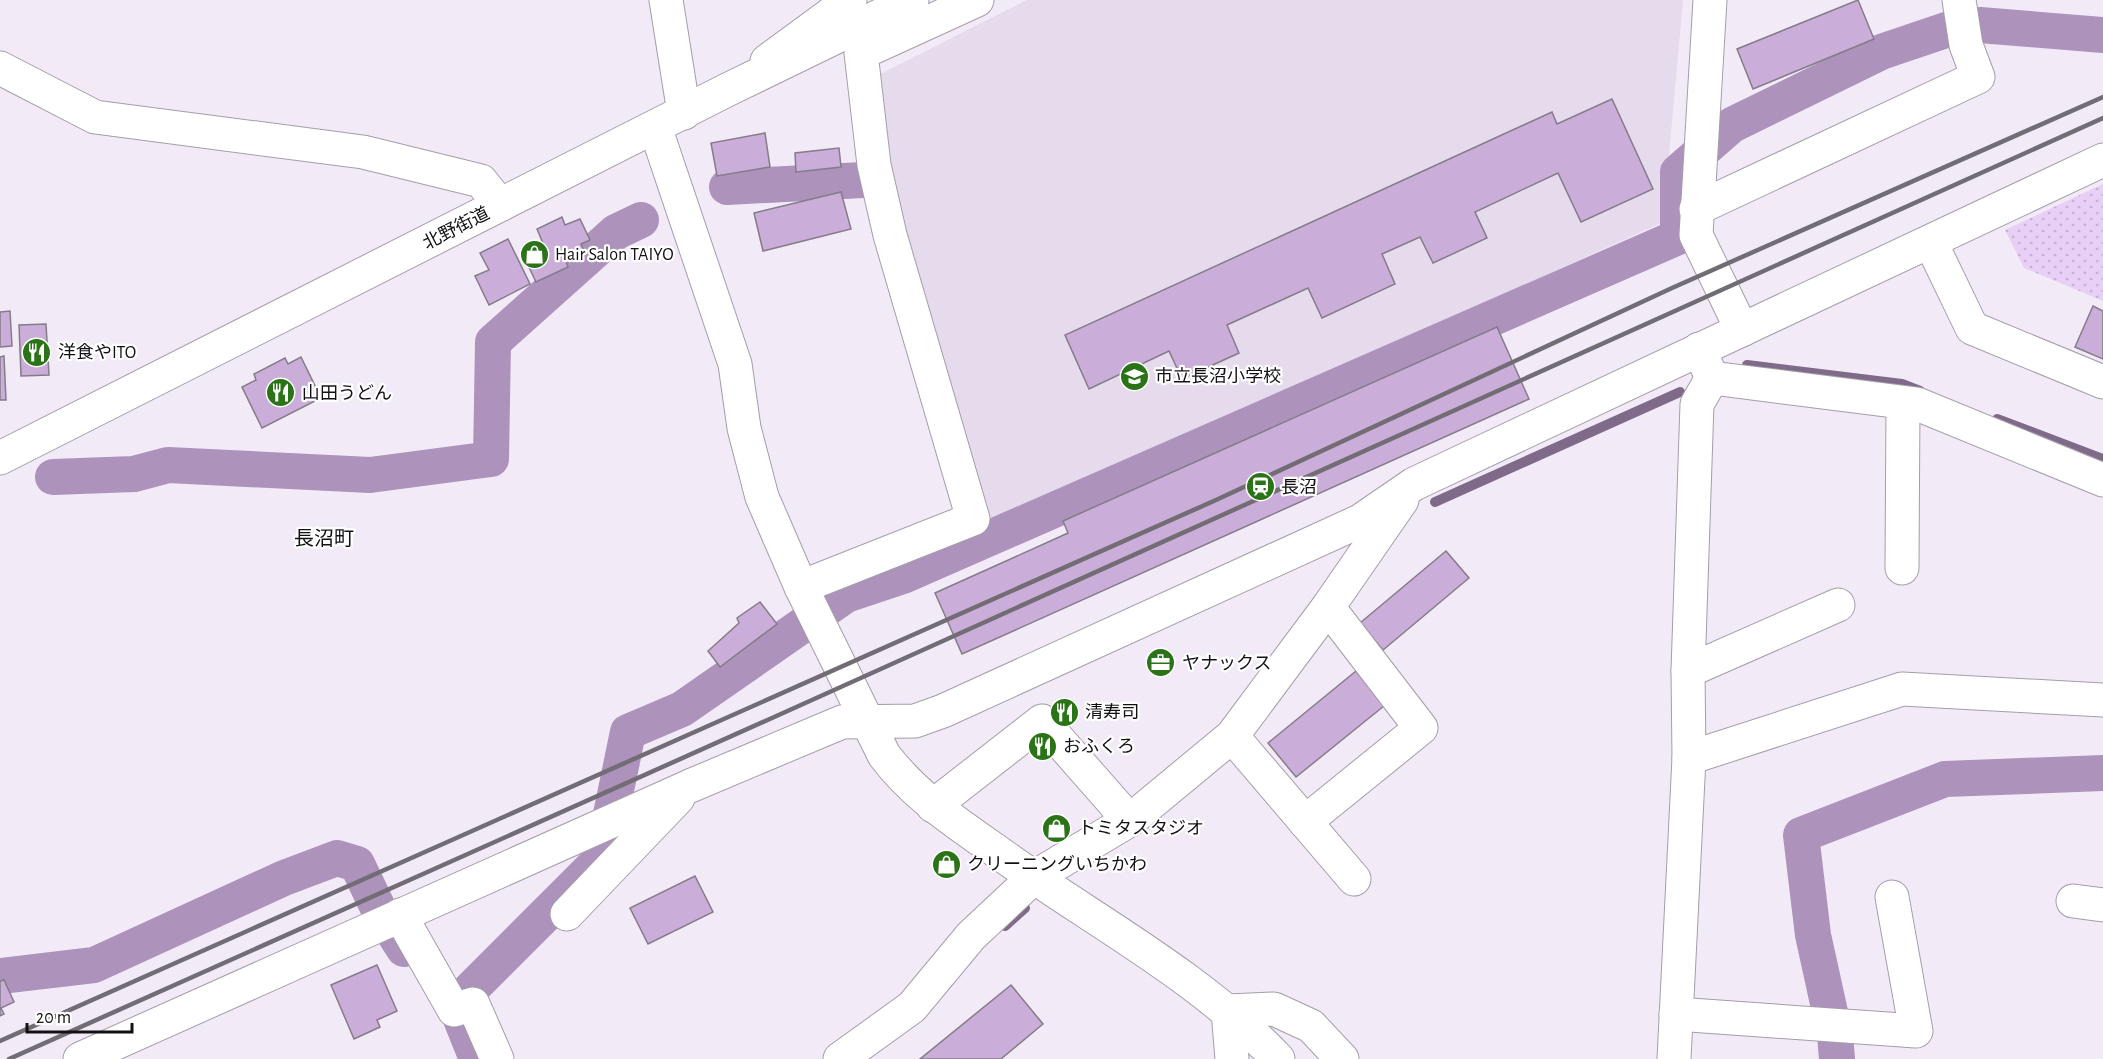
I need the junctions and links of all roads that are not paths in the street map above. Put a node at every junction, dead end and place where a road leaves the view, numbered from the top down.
1 (666, 0) edge
2 (850, 0) edge
3 (912, 0) edge
4 (978, 0) edge
5 (1710, 0) edge
6 (1959, 0) edge
7 (0, 68) edge
8 (727, 90) junction
9 (670, 120) junction
10 (2103, 160) edge
11 (500, 205) junction
12 (1696, 209) junction
13 (1931, 243) junction
14 (1742, 330) junction
15 (1706, 363) junction
16 (2103, 382) edge
17 (1903, 403) junction
18 (0, 458) edge
19 (2103, 480) edge
20 (1414, 484) junction
21 (1902, 568) dead end
22 (801, 587) junction
23 (1838, 605) dead end
24 (1328, 607) junction
25 (1688, 671) junction
26 (2103, 700) edge
27 (866, 720) junction
28 (1232, 736) junction
29 (1689, 758) junction
30 (690, 786) junction
31 (933, 806) junction
32 (1129, 820) junction
33 (1305, 822) junction
34 (1033, 878) junction
35 (1354, 879) dead end
36 (1892, 897) dead end
37 (567, 914) dead end
38 (400, 915) junction
39 (1228, 1011) junction
40 (1676, 1014) junction
41 (80, 1059) edge
42 (497, 1059) edge
43 (840, 1059) edge
44 (1232, 1059) edge
45 (1278, 1059) edge
46 (1342, 1059) edge
47 (1674, 1059) edge

1 - 9 street
2 - 8 street
3 - 8 street, 北野街道
4 - 22 street
5 - 12 street
6 - 12 street
7 - 11 street
8 - 9 street, 北野街道
9 - 11 street, 北野街道
9 - 22 street
10 - 13 street
11 - 18 street, 北野街道
12 - 14 street
13 - 14 street
13 - 16 street
14 - 15 street
15 - 17 street
15 - 20 street
15 - 25 street
17 - 19 street
17 - 21 street
20 - 24 street
20 - 27 street
22 - 27 street
23 - 25 street
24 - 28 street
24 - 33 street
25 - 29 street
26 - 29 street
27 - 30 street
27 - 31 street
28 - 32 street
28 - 33 street
29 - 40 street
30 - 37 street
30 - 38 street
31 - 32 street
31 - 34 street
32 - 34 street
33 - 35 street
34 - 39 street
34 - 43 street
36 - 40 street
38 - 41 street
38 - 42 street
39 - 44 street
39 - 45 street
39 - 46 street
40 - 47 street

